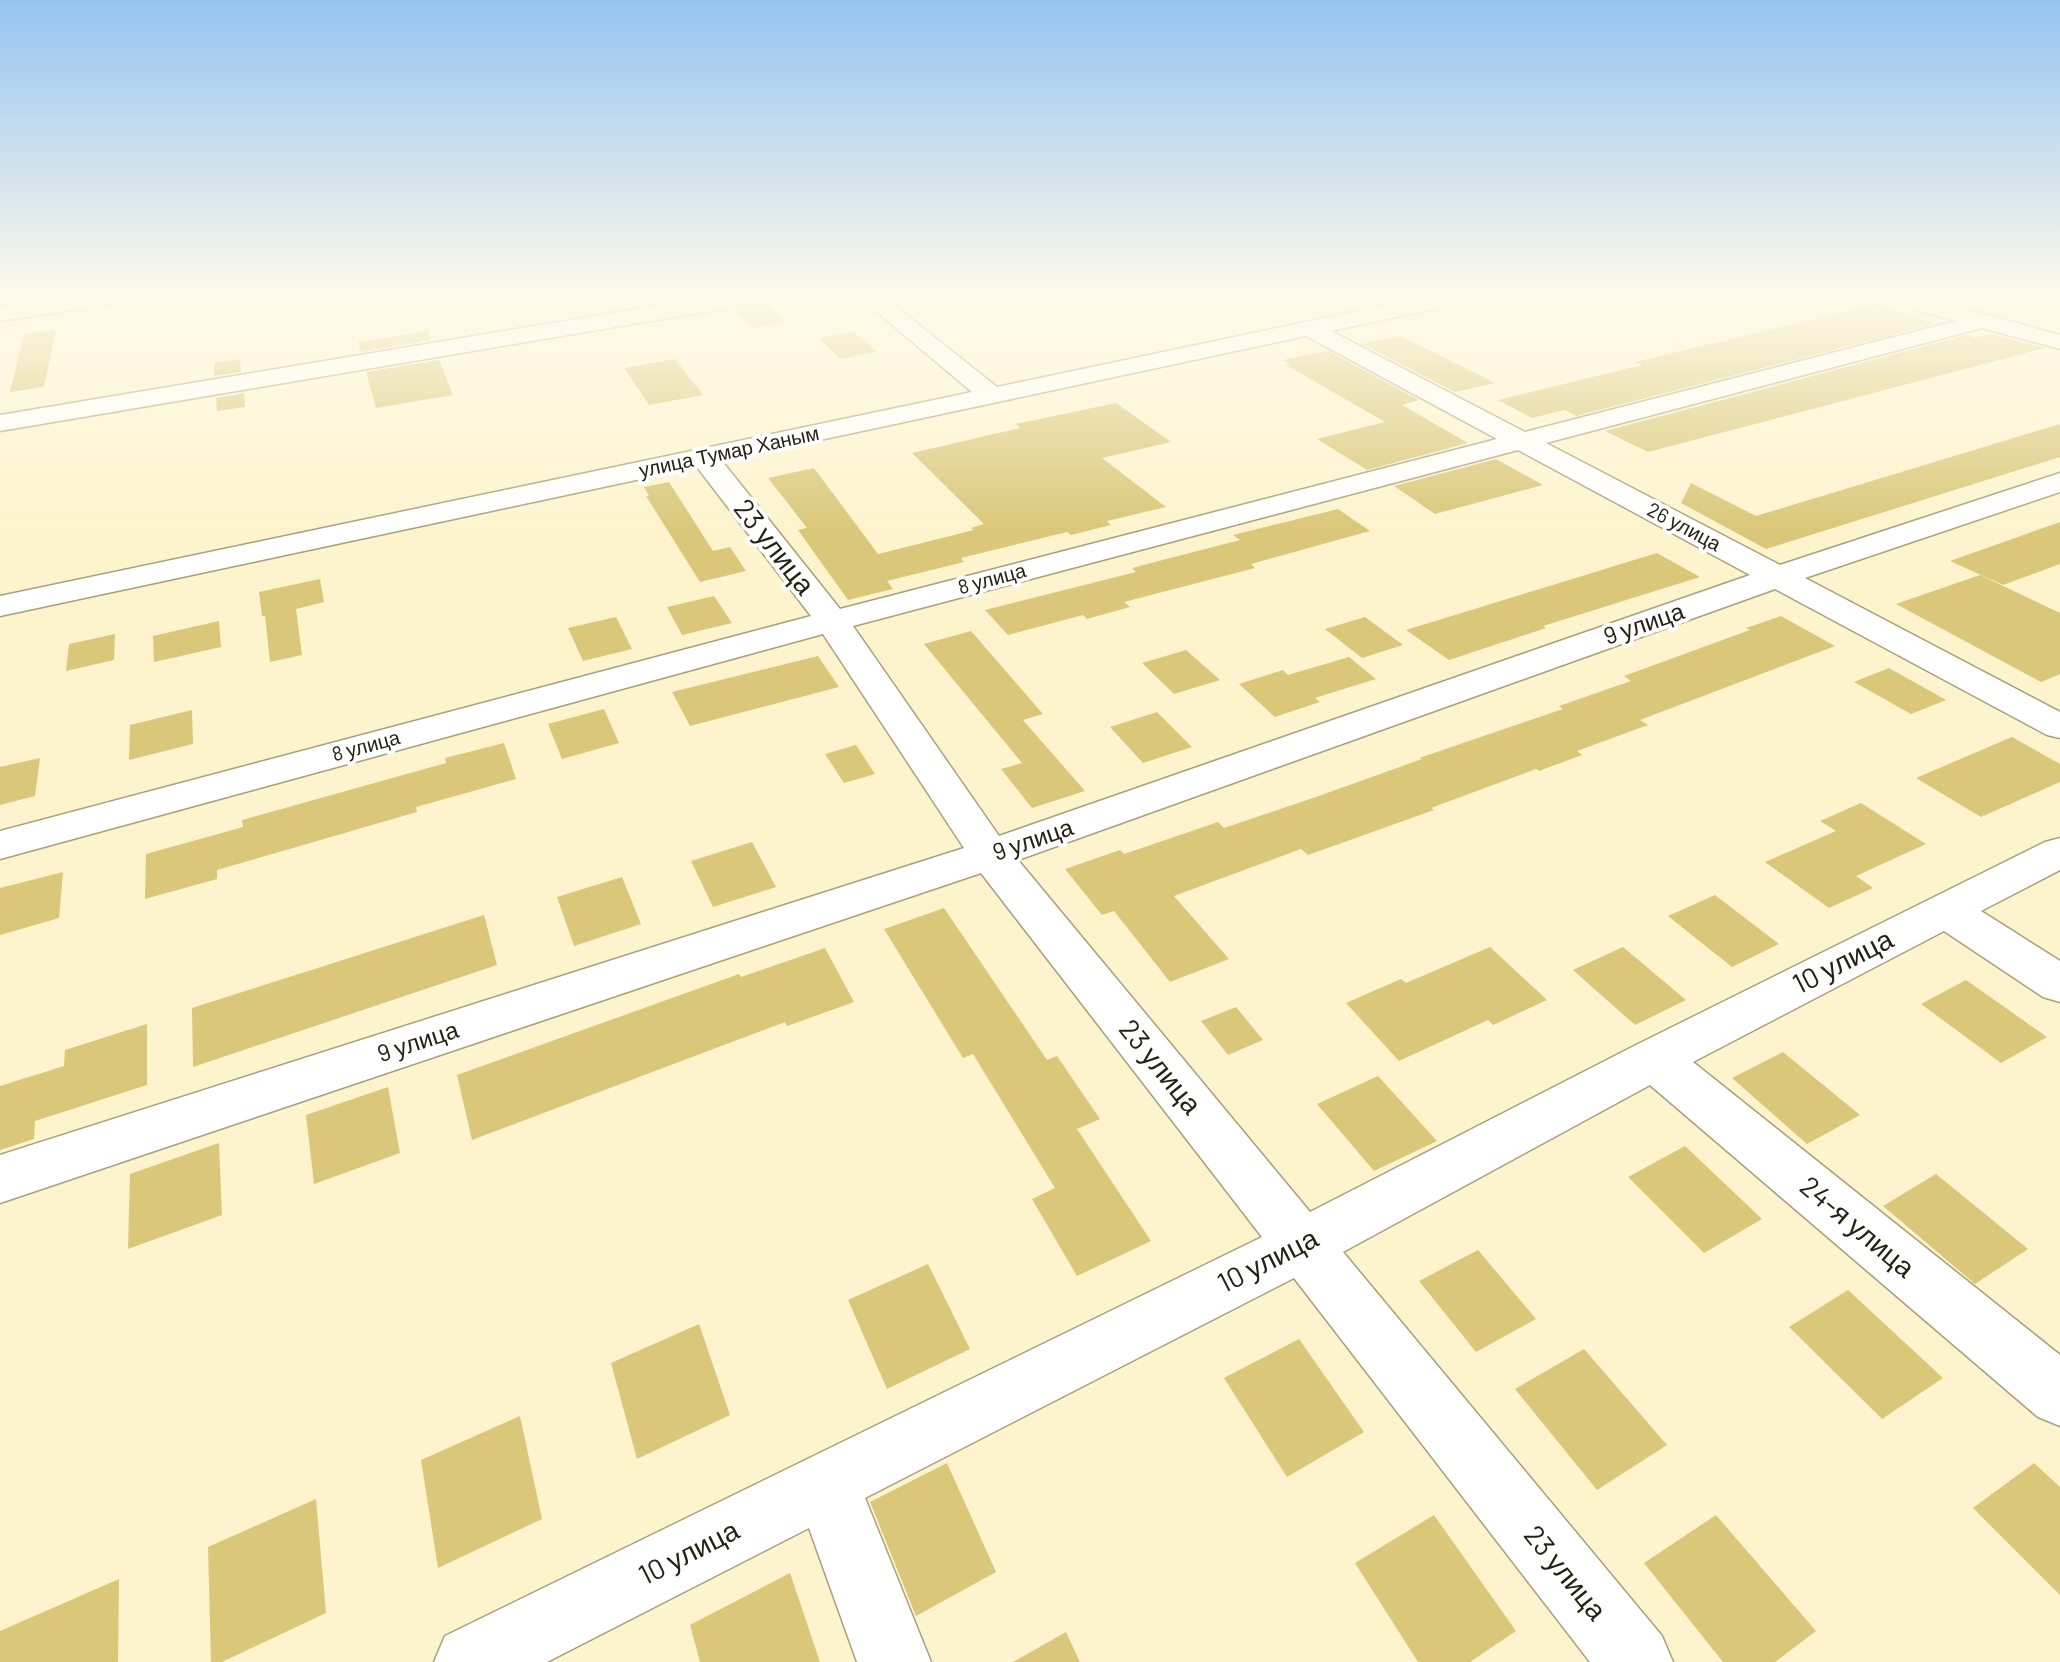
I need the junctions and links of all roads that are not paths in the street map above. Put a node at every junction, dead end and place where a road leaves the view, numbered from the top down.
1 (289, 375) edge
2 (966, 375) edge
3 (1092, 375) edge
4 (1397, 375) edge
5 (1778, 375) edge
6 (992, 396) junction
7 (0, 423) edge
8 (1525, 441) junction
9 (704, 457) junction
10 (2060, 482) edge
11 (1777, 577) junction
12 (0, 606) edge
13 (832, 621) junction
14 (2060, 727) edge
15 (0, 845) edge
16 (2060, 852) edge
17 (990, 855) junction
18 (1946, 910) junction
19 (2060, 984) edge
20 (1654, 1059) junction
21 (0, 1179) edge
22 (1302, 1245) junction
23 (2060, 1395) edge
24 (826, 1484) junction
25 (471, 1662) edge
26 (894, 1662) edge
27 (1636, 1662) edge

1 - 7 street
2 - 6 street
3 - 6 street, улица Тумар Ханым
4 - 8 street, 26 улица
5 - 8 street, 8 улица
6 - 9 street, улица Тумар Ханым
8 - 11 street, 26 улица
8 - 13 street, 8 улица
9 - 12 street, улица Тумар Ханым
9 - 13 street, 23 улица
10 - 11 street, 9 улица
11 - 14 street, 26 улица
11 - 17 street, 9 улица
13 - 15 street, 8 улица
13 - 17 street, 23 улица
16 - 18 street, 10 улица
17 - 21 street, 9 улица
17 - 22 street, 23 улица
18 - 19 street
18 - 20 street, 10 улица
20 - 22 street, 10 улица
20 - 23 street, 24-я улица
22 - 24 street, 10 улица
22 - 27 street, 23 улица
24 - 25 street, 10 улица
24 - 26 street

